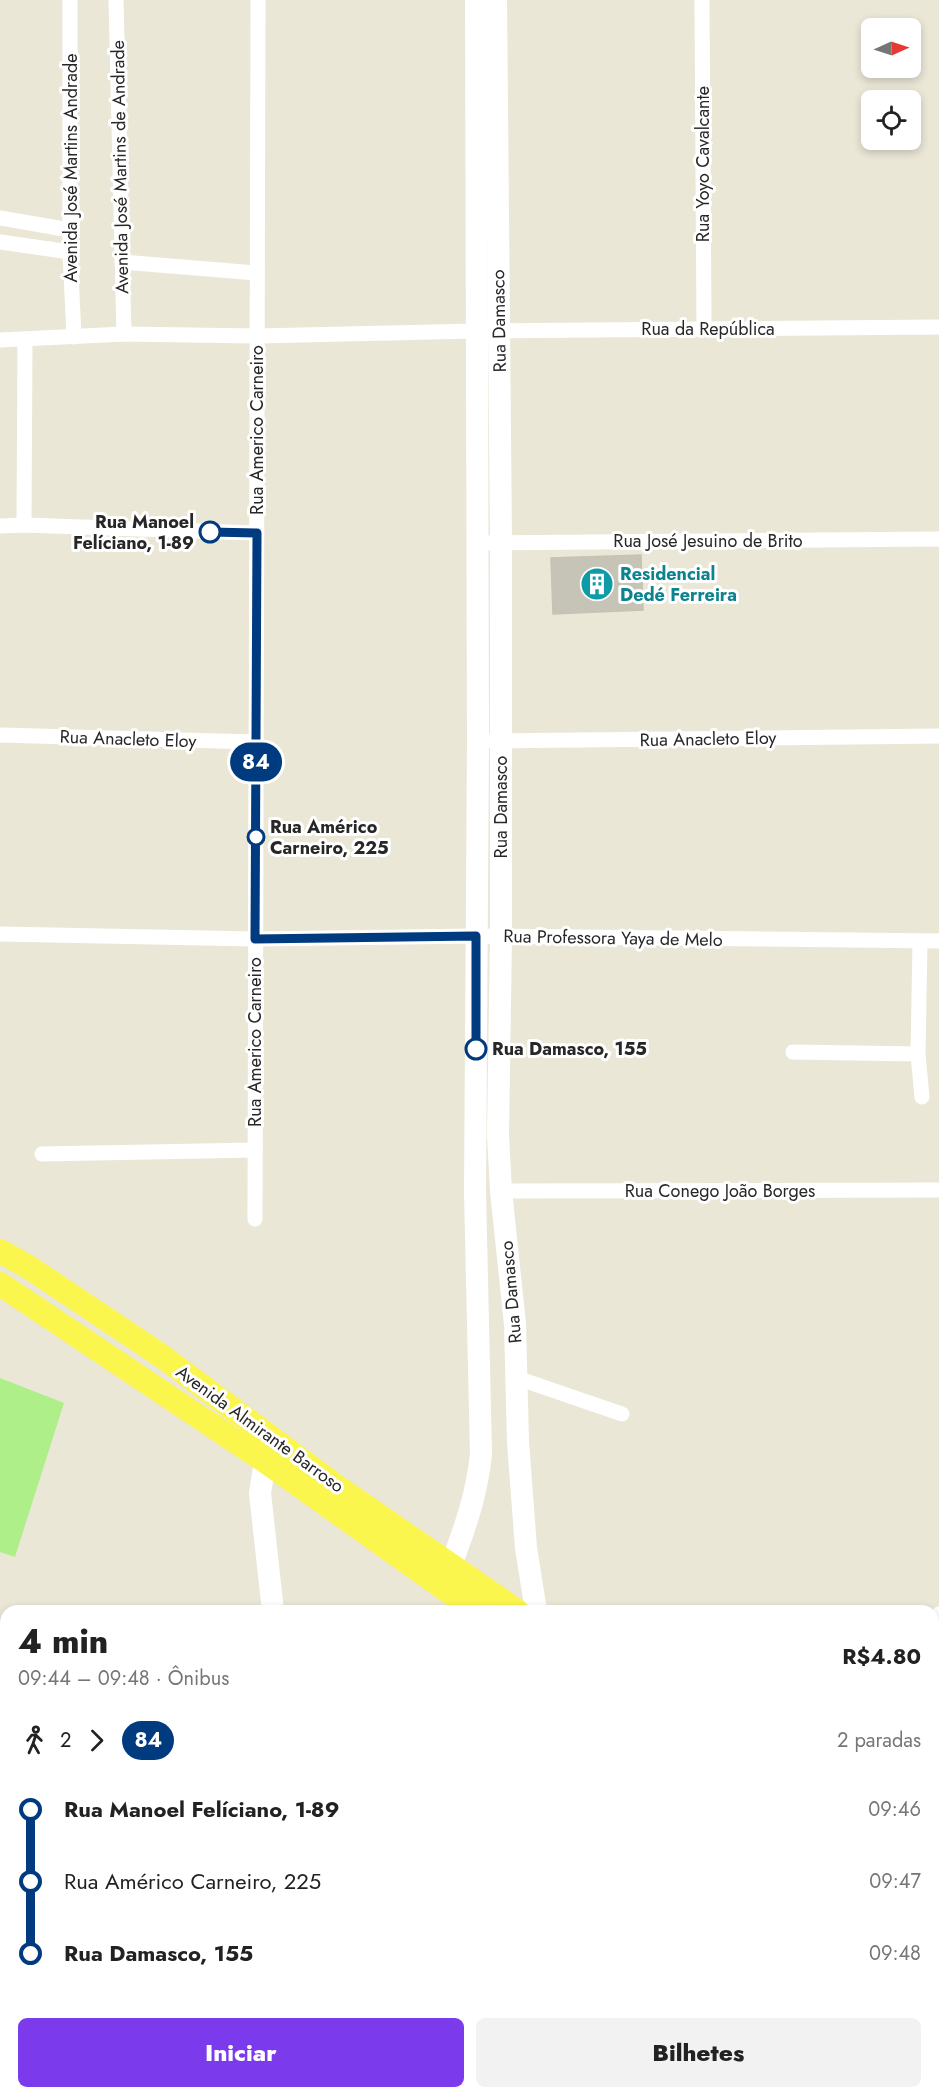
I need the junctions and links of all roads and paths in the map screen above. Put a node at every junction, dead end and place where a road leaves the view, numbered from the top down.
1 (70, 0) edge
2 (116, 0) edge
3 (258, 0) edge
4 (476, 0) edge
5 (496, 0) edge
6 (702, 0) edge
7 (0, 218) edge
8 (70, 230) junction
9 (0, 242) edge
10 (70, 252) junction
11 (122, 262) junction
12 (257, 273) junction
13 (939, 327) edge
14 (704, 329) junction
15 (488, 331) junction
16 (124, 334) junction
17 (257, 336) junction
18 (74, 337) junction
19 (25, 339) junction
20 (0, 340) edge
21 (24, 525) junction
22 (0, 526) edge
23 (257, 533) junction
24 (939, 539) edge
25 (501, 542) junction
26 (478, 543) junction
27 (0, 735) edge
28 (939, 736) edge
29 (478, 741) junction
30 (256, 742) junction
31 (501, 742) junction
32 (0, 934) edge
33 (476, 936) junction
34 (501, 937) junction
35 (255, 939) junction
36 (939, 941) edge
37 (920, 942) junction
38 (793, 1052) dead end
39 (918, 1053) junction
40 (922, 1097) dead end
41 (255, 1150) junction
42 (42, 1154) dead end
43 (939, 1190) edge
44 (501, 1191) junction
45 (255, 1219) dead end
46 (0, 1251) edge
47 (0, 1284) edge
48 (517, 1378) junction
49 (622, 1414) dead end
50 (297, 1455) junction
51 (265, 1461) junction
52 (451, 1564) junction
53 (272, 1605) edge
54 (468, 1605) edge
55 (508, 1605) edge
56 (535, 1605) edge

1 - 8 street, Avenida José Martins Andrade
2 - 11 street, Avenida José Martins de Andrade
3 - 12 street, Rua Americo Carneiro
4 - 15 street, Rua Damasco
5 - 15 street, Rua Damasco
6 - 14 street, Rua Yoyo Cavalcante
7 - 8 street
8 - 10 street, Avenida José Martins Andrade
9 - 10 street
10 - 18 street, Avenida José Martins Andrade
11 - 12 street
11 - 16 street, Avenida José Martins de Andrade
12 - 17 street, Rua Americo Carneiro
13 - 14 street, Rua da República
14 - 15 street, Rua da República
15 - 17 street, Rua da República
15 - 25 street, Rua Damasco
15 - 26 street, Rua Damasco
16 - 17 street, Rua da República
16 - 18 street, Rua da República
17 - 23 street, Rua Americo Carneiro
18 - 19 street, Rua da República
19 - 20 street, Rua da República
19 - 21 street
21 - 22 street
21 - 23 street
23 - 30 street, Rua Americo Carneiro
24 - 25 street, Rua José Jesuino de Brito
25 - 26 street, Rua José Jesuino de Brito
25 - 31 street, Rua Damasco
26 - 29 street, Rua Damasco
27 - 30 street, Rua Anacleto Eloy
28 - 31 street, Rua Anacleto Eloy
29 - 31 street, Rua Anacleto Eloy
29 - 33 street, Rua Damasco
30 - 35 street, Rua Americo Carneiro
31 - 34 street, Rua Damasco
32 - 35 street, Rua Professora Yaya de Melo
33 - 34 street, Rua Professora Yaya de Melo
33 - 35 street, Rua Professora Yaya de Melo
33 - 52 street, Rua Damasco
34 - 37 street, Rua Professora Yaya de Melo
34 - 44 street, Rua Damasco
35 - 41 street, Rua Americo Carneiro
36 - 37 street, Rua Professora Yaya de Melo
37 - 39 street
38 - 39 street
39 - 40 street
41 - 42 street
41 - 45 street, Rua Americo Carneiro
43 - 44 street, Rua Conego João Borges
44 - 48 street, Rua Damasco
46 - 50 main road, Avenida Almirante Barroso
47 - 51 main road, Avenida Almirante Barroso
48 - 49 street
48 - 56 street, Rua Damasco
50 - 51 street
50 - 52 main road, Avenida Almirante Barroso
51 - 53 street
51 - 54 main road, Avenida Almirante Barroso
52 - 55 main road, Avenida Almirante Barroso

